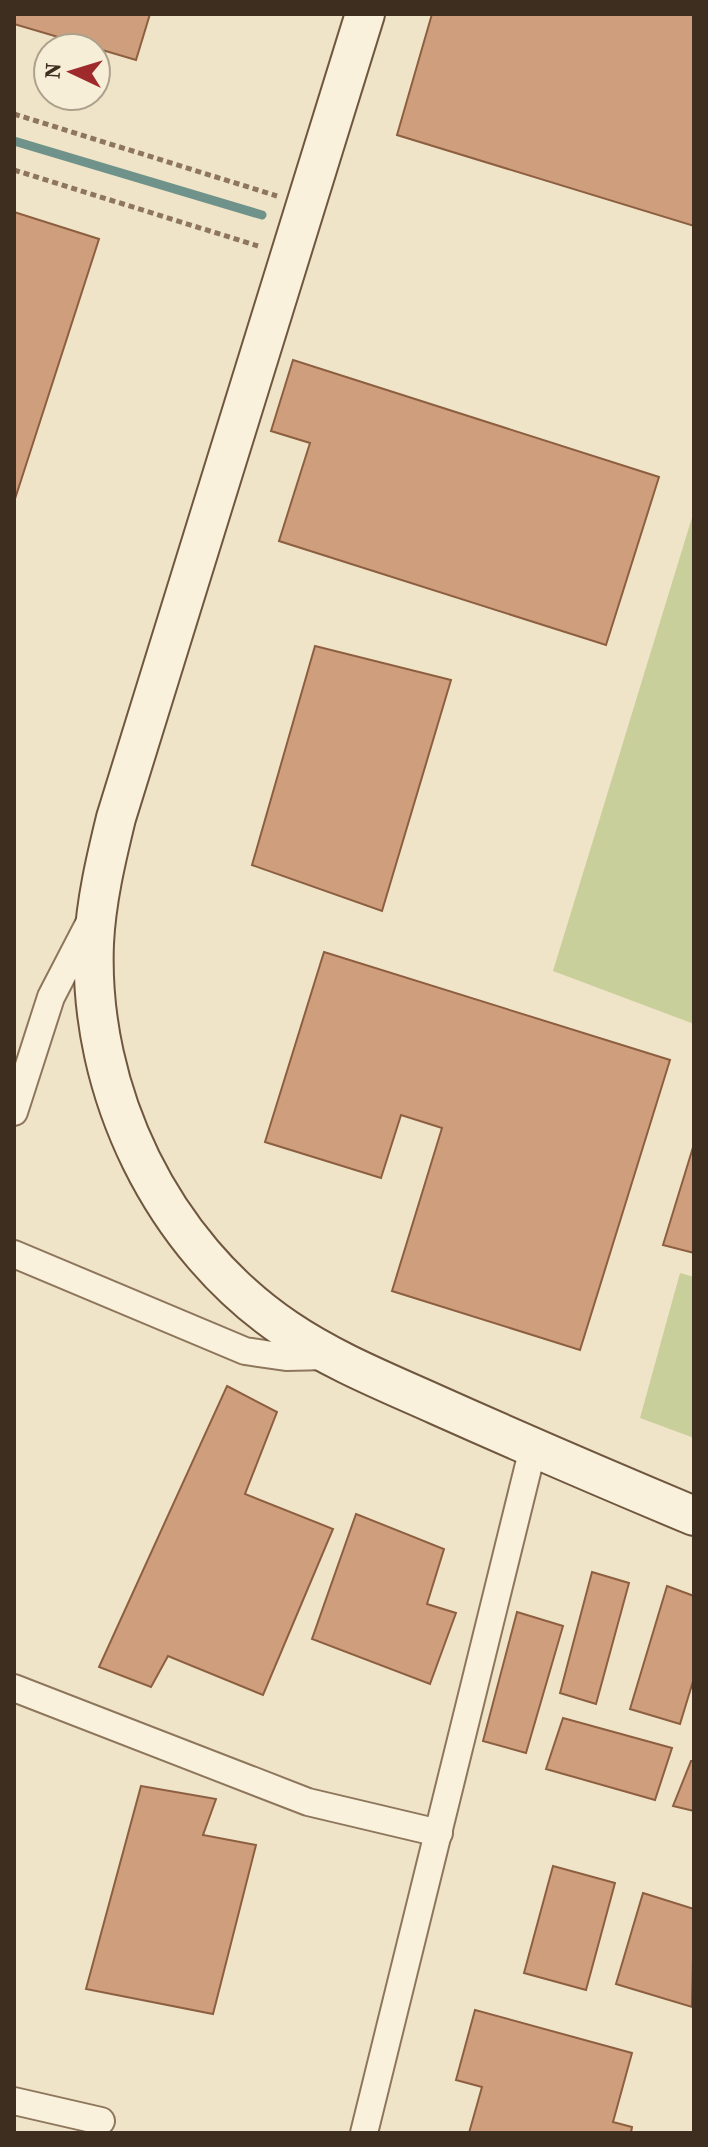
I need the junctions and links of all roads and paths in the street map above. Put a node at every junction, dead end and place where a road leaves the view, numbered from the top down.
1 (365, 14) edge
2 (14, 114) edge
3 (14, 170) edge
4 (306, 205) junction
5 (290, 256) junction
6 (97, 908) junction
7 (14, 1112) edge
8 (14, 1254) edge
9 (329, 1356) junction
10 (533, 1448) junction
11 (694, 1516) edge
12 (14, 1688) edge
13 (439, 1833) junction
14 (14, 2101) edge
15 (101, 2121) dead end
16 (364, 2133) edge

1 - 4 street
2 - 4 path
3 - 5 path
4 - 5 street
5 - 6 street
6 - 7 street
6 - 9 street
8 - 9 street
9 - 10 street
10 - 11 street
10 - 13 street
12 - 13 street
13 - 16 street
14 - 15 street

